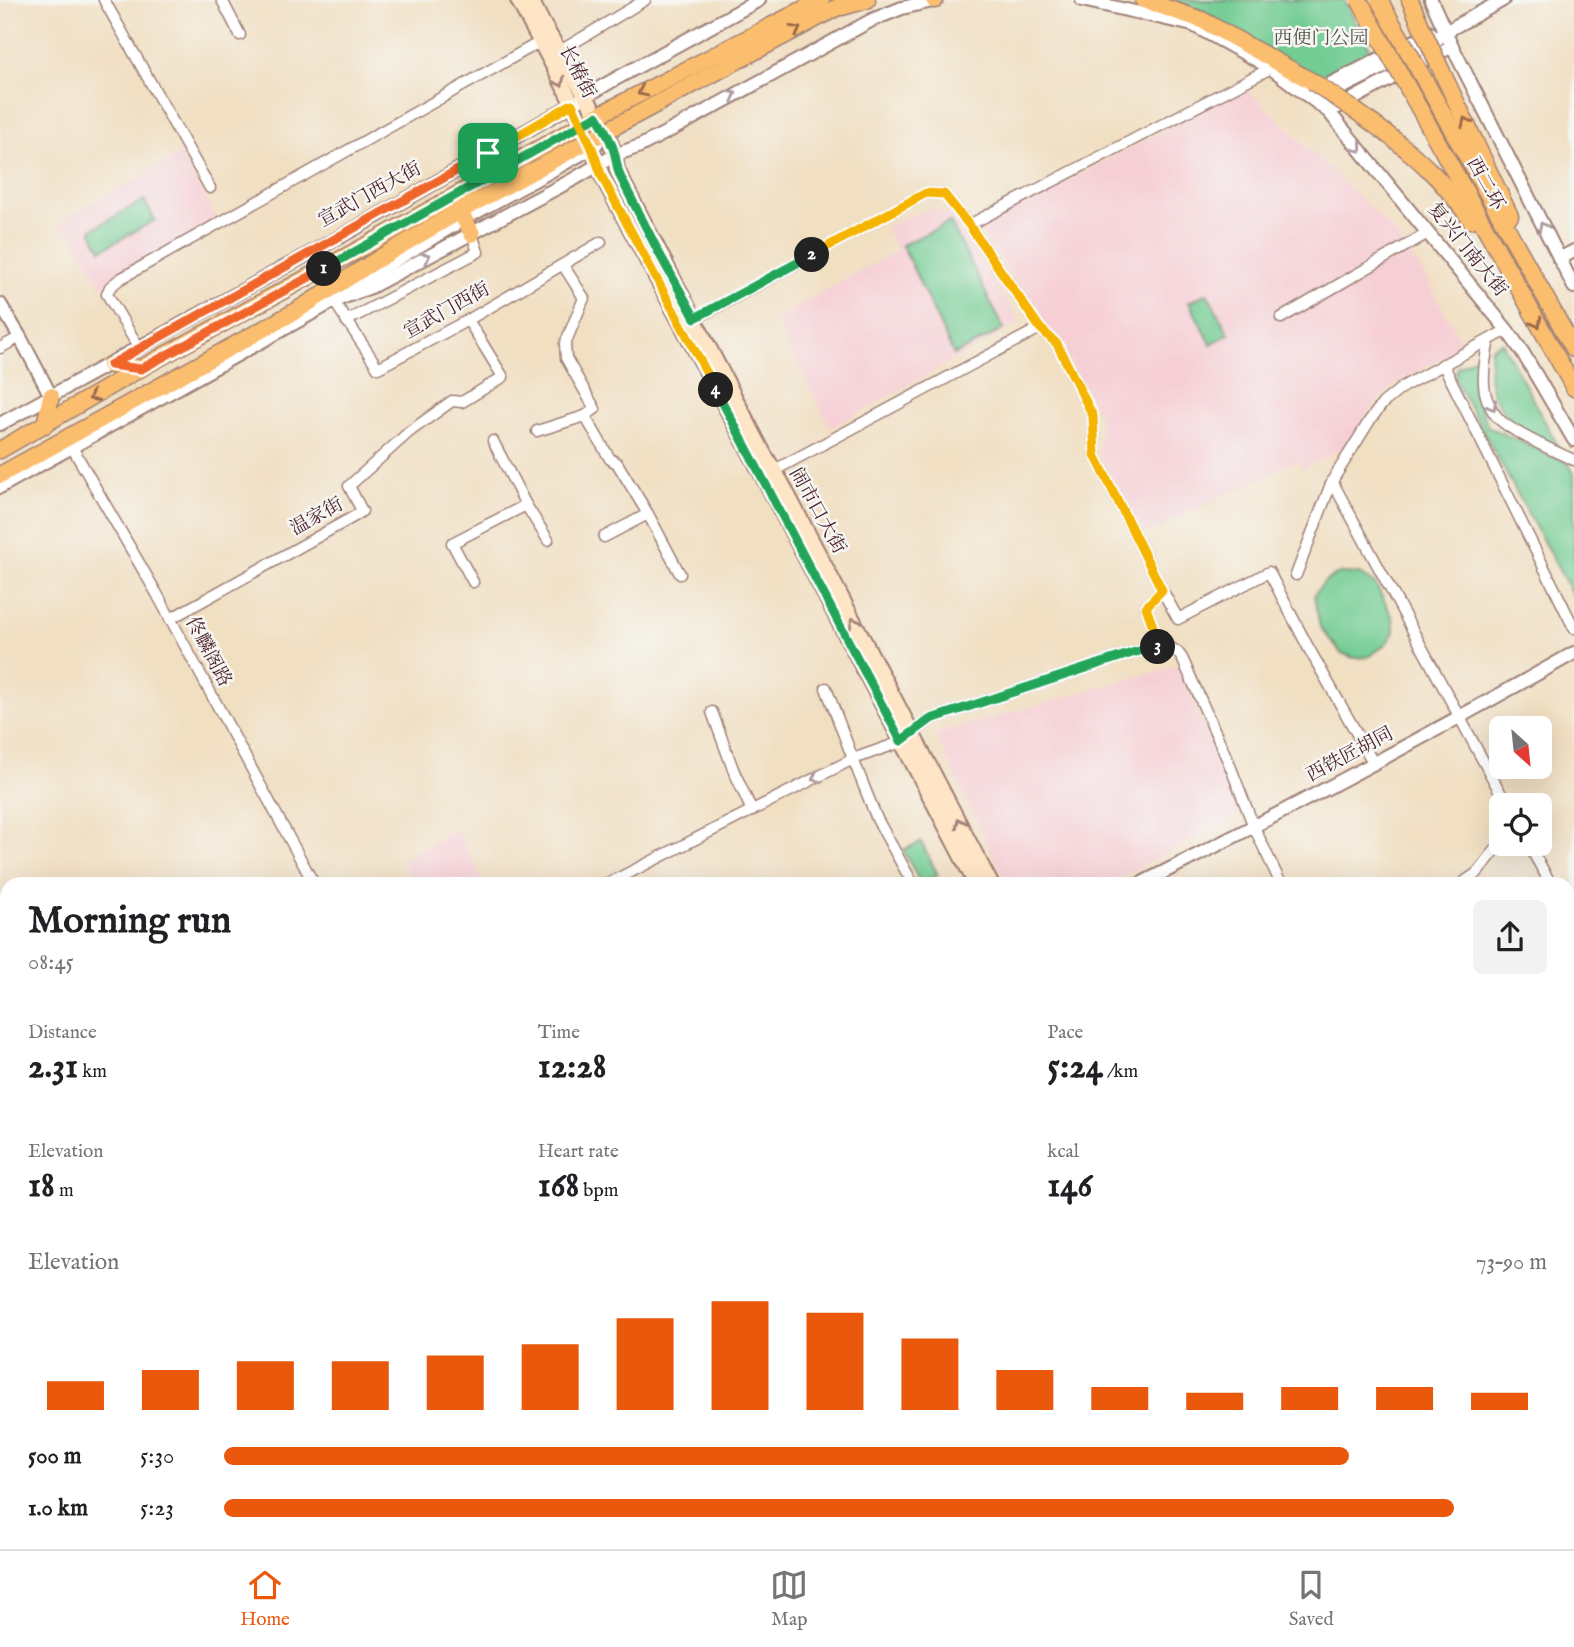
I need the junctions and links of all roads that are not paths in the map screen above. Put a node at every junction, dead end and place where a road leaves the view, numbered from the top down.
1 (104, 0) edge
2 (222, 0) edge
3 (518, 0) edge
4 (531, 0) edge
5 (645, 0) edge
6 (759, 0) edge
7 (851, 0) edge
8 (867, 0) edge
9 (935, 0) edge
10 (1082, 0) edge
11 (1143, 0) edge
12 (1359, 0) edge
13 (1379, 0) edge
14 (1410, 0) edge
15 (1431, 0) edge
16 (1503, 0) edge
17 (819, 4) edge
18 (1445, 32) junction
19 (240, 36) dead end
20 (540, 42) junction
21 (1452, 46) junction
22 (560, 51) junction
23 (1271, 68) junction
24 (1312, 91) junction
25 (586, 95) junction
26 (572, 104) junction
27 (1329, 112) junction
28 (597, 116) junction
29 (582, 124) junction
30 (606, 131) junction
31 (591, 144) junction
32 (615, 155) junction
33 (598, 164) junction
34 (210, 188) dead end
35 (462, 215) junction
36 (969, 225) junction
37 (1428, 233) junction
38 (471, 234) junction
39 (601, 242) dead end
40 (1574, 251) edge
41 (1559, 259) junction
42 (1504, 263) junction
43 (563, 265) junction
44 (1531, 274) junction
45 (1574, 288) edge
46 (334, 301) junction
47 (0, 304) edge
48 (296, 311) junction
49 (695, 318) junction
50 (1281, 318) dead end
51 (468, 320) junction
52 (346, 321) junction
53 (1040, 328) junction
54 (1507, 330) junction
55 (20, 337) junction
56 (1489, 340) junction
57 (0, 348) edge
58 (139, 348) junction
59 (1574, 349) edge
60 (1443, 364) junction
61 (110, 365) junction
62 (141, 369) junction
63 (1574, 388) edge
64 (51, 396) junction
65 (584, 416) junction
66 (0, 424) edge
67 (45, 425) junction
68 (537, 431) dead end
69 (1574, 440) edge
70 (493, 441) dead end
71 (70, 443) junction
72 (0, 450) edge
73 (1574, 460) edge
74 (773, 471) junction
75 (0, 475) edge
76 (1332, 481) junction
77 (0, 487) edge
78 (526, 505) junction
79 (648, 514) junction
80 (604, 537) dead end
81 (548, 540) dead end
82 (680, 574) dead end
83 (1296, 575) dead end
84 (473, 582) dead end
85 (1162, 590) junction
86 (170, 619) junction
87 (1574, 628) edge
88 (1160, 646) junction
89 (1574, 653) edge
90 (826, 688) dead end
91 (712, 712) dead end
92 (1461, 717) junction
93 (914, 733) junction
94 (901, 741) junction
95 (853, 760) junction
96 (1374, 764) junction
97 (1501, 793) edge
98 (752, 811) junction
99 (1254, 827) junction
100 (1491, 856) edge
101 (1535, 856) edge
102 (310, 877) edge
103 (621, 877) edge
104 (909, 877) edge
105 (972, 877) edge
106 (987, 877) edge
107 (1154, 877) edge
108 (1278, 877) edge
109 (1471, 877) edge
110 (1547, 877) edge

1 - 34 street
2 - 19 street
3 - 20 main road, 长椿街
4 - 22 main road, 长椿街
5 - 22 street
6 - 25 street, 宣武门西大街
7 - 17 main road
8 - 17 main road
32 -> 9 street
10 - 23 street
11 - 24 main road
12 - 42 main road, 西二环, bridge
13 - 44 main road, 西二环, bridge
44 -> 14 main road, bridge
15 - 18 street
16 - 18 street
17 -> 28 main road
30 -> 17 main road
18 - 21 street
18 - 24 street
20 -> 26 main road, 长椿街
20 - 58 street
21 - 27 street
41 -> 21 street
22 - 25 main road, 长椿街
23 - 24 street
23 - 36 street
24 - 27 street, 复兴门南大街
24 - 42 main road, bridge
25 - 26 street, 宣武门西大街
25 - 28 main road, 长椿街
26 - 29 main road, 长椿街
26 - 58 street, 宣武门西大街
27 -> 37 street, 复兴门南大街
28 - 29 main road
28 - 30 main road, 长椿街
29 - 31 main road, 长椿街
29 - 62 main road
30 - 31 main road
30 - 32 main road, 闹市口大街
31 - 33 main road, 闹市口大街
31 - 35 main road
32 - 33 street
32 - 49 main road, 闹市口大街
33 - 38 street
33 - 94 main road, 闹市口大街
35 - 38 main road
35 - 46 street
35 - 48 main road
36 - 49 street
36 - 53 street
37 - 50 street
37 - 54 street, 复兴门南大街
46 -> 38 street
38 - 52 street
39 - 43 street, 宣武门西街
40 - 41 street
41 - 45 street
42 -> 63 main road, 西二环
43 - 51 street, 宣武门西街
43 - 65 street
44 - 59 main road, 西二环
46 - 48 main road
46 - 52 street, 宣武门西街
46 - 71 street
47 - 55 street
48 - 71 main road
49 - 74 main road, 闹市口大街
51 - 52 street, 宣武门西街
51 - 86 street, 温家街
53 - 74 street
53 - 85 street
54 - 56 street
54 - 69 street, 复兴门南大街
55 - 57 street
55 - 64 street
56 - 60 street
56 -> 73 street
58 - 61 street, 宣武门西大街
60 - 76 street
60 - 87 street
61 - 62 main road
61 - 64 street, 宣武门西大街
62 -> 67 main road
64 - 66 street, 宣武门西大街
64 - 67 main road
65 - 68 street
65 - 79 street
67 - 72 main road
70 - 78 street
71 - 75 main road
71 - 77 street
71 - 86 street, 佟麟阁路
93 -> 74 main road, 闹市口大街
76 - 83 street
76 - 92 street
78 - 81 street
78 - 84 street
79 - 80 street
79 - 82 street
85 - 88 street
85 - 96 street
86 - 102 street, 佟麟阁路
88 - 93 street
88 - 99 street
89 - 92 street, 西铁匠胡同
90 - 95 street
91 - 98 street
92 - 96 street, 西铁匠胡同
92 - 97 street
93 - 94 street
106 -> 93 main road, 闹市口大街
94 - 95 street
94 - 105 main road, 闹市口大街
95 -> 98 street
95 - 104 street
96 - 99 street, 西铁匠胡同
98 - 103 street
99 - 107 street, 西铁匠胡同
99 - 108 street
100 - 109 street
101 - 110 street

